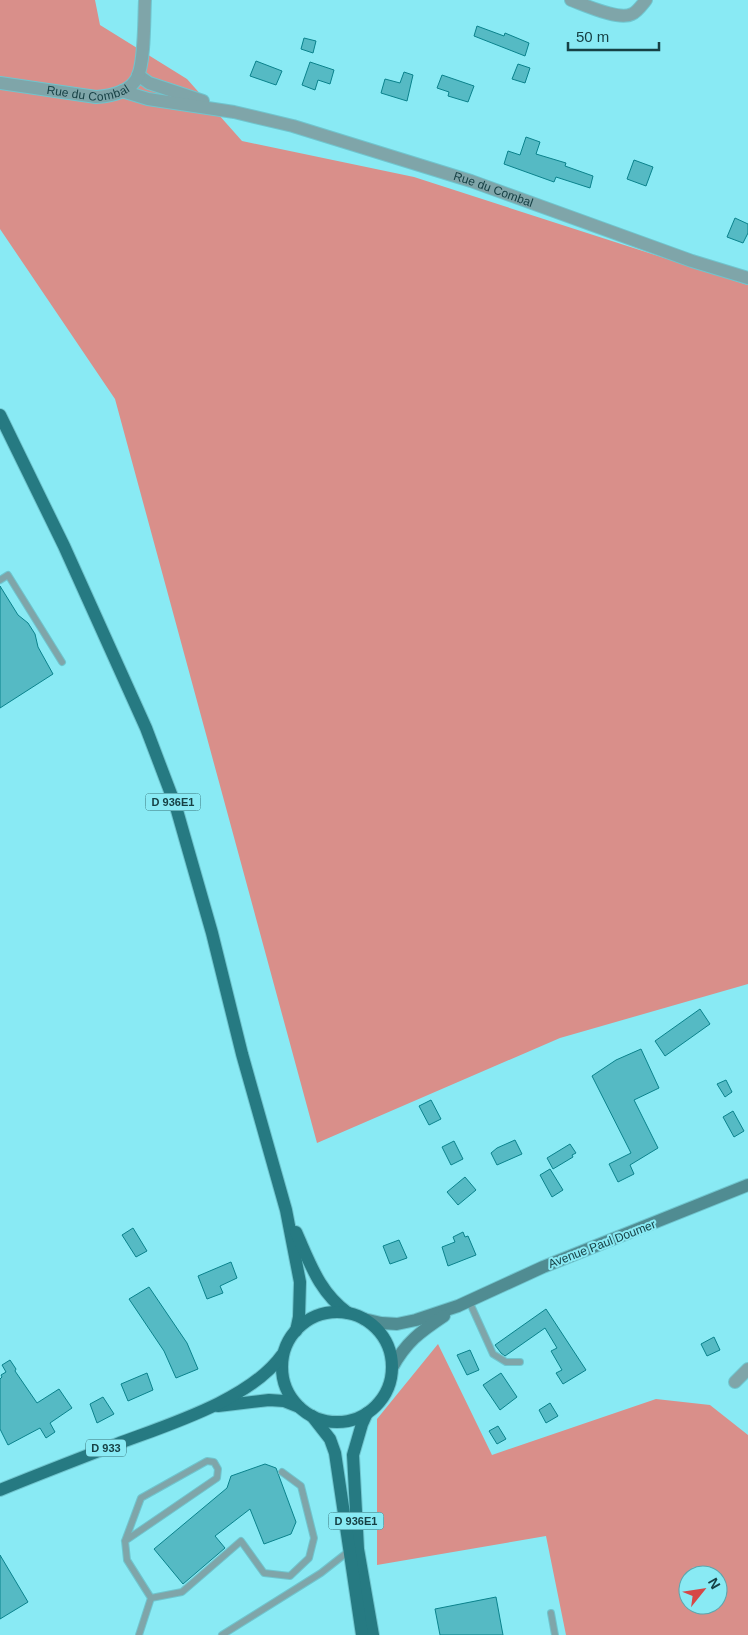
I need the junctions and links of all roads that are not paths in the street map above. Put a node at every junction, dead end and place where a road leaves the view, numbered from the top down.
1 (145, 0) edge
2 (571, 0) edge
3 (646, 0) edge
4 (138, 75) junction
5 (0, 83) edge
6 (122, 91) junction
7 (234, 112) junction
8 (748, 278) edge
9 (0, 415) edge
10 (0, 580) edge
11 (62, 662) dead end
12 (748, 1185) edge
13 (286, 1210) junction
14 (463, 1303) junction
15 (348, 1313) junction
16 (364, 1319) junction
17 (296, 1330) junction
18 (284, 1353) junction
19 (520, 1362) dead end
20 (392, 1368) junction
21 (748, 1369) edge
22 (735, 1382) dead end
23 (213, 1407) junction
24 (300, 1408) junction
25 (367, 1413) junction
26 (312, 1416) junction
27 (282, 1472) dead end
28 (0, 1490) edge
29 (125, 1541) junction
30 (349, 1550) junction
31 (151, 1598) junction
32 (551, 1613) dead end
33 (140, 1635) edge
34 (222, 1635) edge
35 (362, 1635) edge
36 (373, 1635) edge
37 (555, 1635) edge

1 - 4 street
2 - 3 street
4 - 6 street
4 - 7 street, Rue du Combal
5 - 6 street, Rue du Combal
6 - 7 street, Rue du Combal
7 - 8 street, Rue du Combal
9 - 13 main road, D 936E1
10 - 11 lane
12 - 14 main road, Avenue Paul Doumer
13 - 15 main road, D 936E1
13 - 17 main road, D 936E1
14 - 16 main road
14 - 19 lane
14 - 20 main road
15 - 16 main road
15 - 17 main road
16 - 20 main road
17 - 18 main road
18 - 23 main road, D 933
18 - 24 main road
20 - 25 main road
21 - 22 street
23 - 24 main road, D 933
23 - 28 main road, D 933
24 - 26 main road
25 - 26 main road
25 - 36 main road, D 936E1
26 - 30 main road, D 936E1
27 - 31 lane
29 - 29 lane
29 - 31 lane
30 - 34 lane
30 - 35 main road, D 936E1
31 - 33 lane
32 - 37 lane

